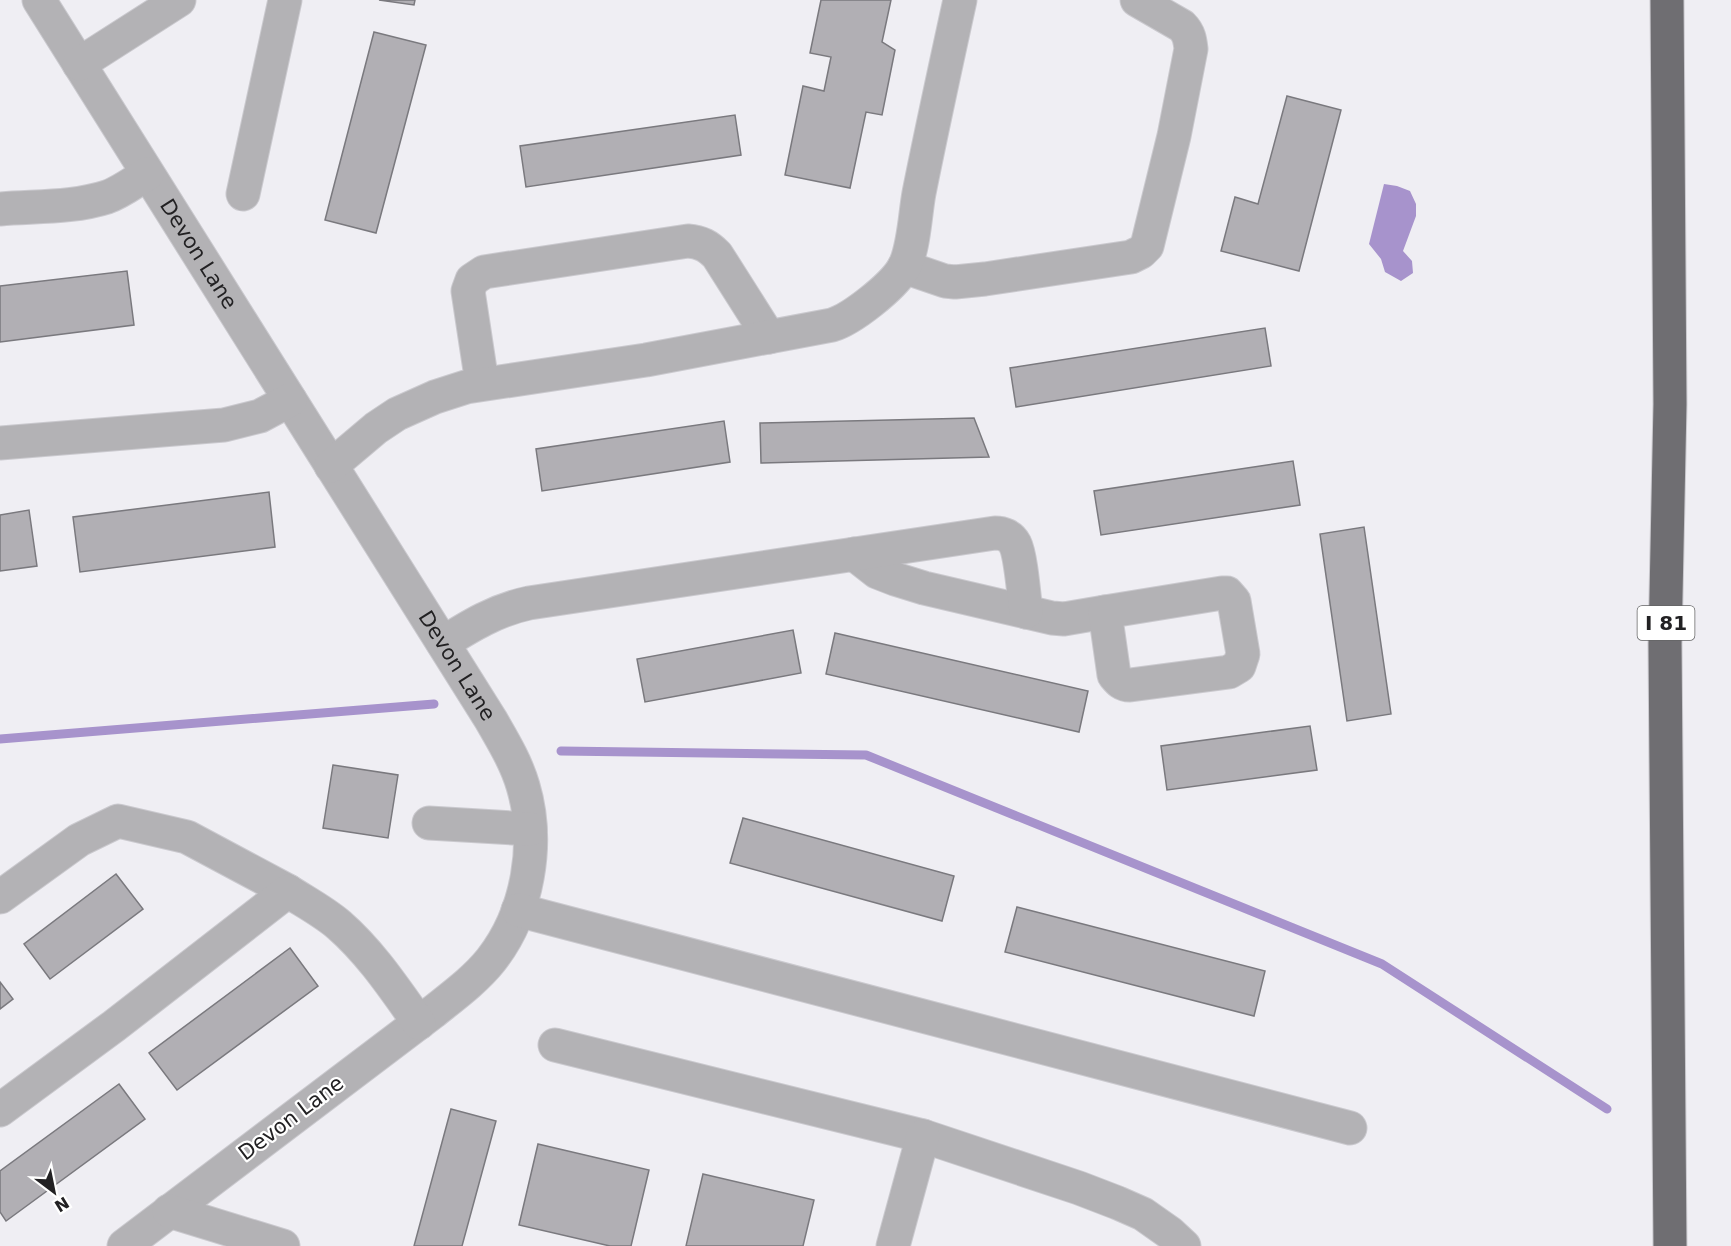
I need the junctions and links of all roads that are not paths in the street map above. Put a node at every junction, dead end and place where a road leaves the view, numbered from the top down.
1 (39, 0) edge
2 (179, 0) edge
3 (285, 0) edge
4 (960, 0) edge
5 (1137, 0) edge
6 (1667, 0) edge
7 (79, 64) junction
8 (147, 174) junction
9 (243, 194) dead end
10 (0, 208) edge
11 (904, 267) junction
12 (769, 337) junction
13 (482, 383) junction
14 (290, 400) junction
15 (0, 443) edge
16 (331, 466) junction
17 (854, 554) junction
18 (1026, 612) junction
19 (1105, 612) dead end
20 (442, 643) junction
21 (429, 823) dead end
22 (530, 829) junction
23 (288, 891) junction
24 (0, 897) edge
25 (518, 910) junction
26 (419, 1023) junction
27 (555, 1045) dead end
28 (0, 1110) edge
29 (1350, 1128) dead end
30 (923, 1136) junction
31 (170, 1211) junction
32 (124, 1246) edge
33 (283, 1246) edge
34 (894, 1246) edge
35 (1184, 1246) edge
36 (1670, 1246) edge

1 - 7 street, Devon Lane
2 - 7 street
3 - 9 street
4 - 11 street
5 - 11 street
6 - 36 highway, I 81
7 - 8 street, Devon Lane
8 - 10 street
8 - 14 street, Devon Lane
11 - 12 street
12 - 13 street
12 - 13 street
13 - 16 street
14 - 15 street
14 - 16 street, Devon Lane
16 - 20 street, Devon Lane
17 - 18 street
17 - 18 street
17 - 20 street
18 - 19 street
20 - 22 street, Devon Lane
21 - 22 street
22 - 25 street, Devon Lane
23 - 24 street
23 - 26 street
23 - 28 street
25 - 26 street, Devon Lane
25 - 29 street
26 - 31 street, Devon Lane
27 - 30 street
30 - 34 street
30 - 35 street
31 - 32 street, Devon Lane
31 - 33 street

